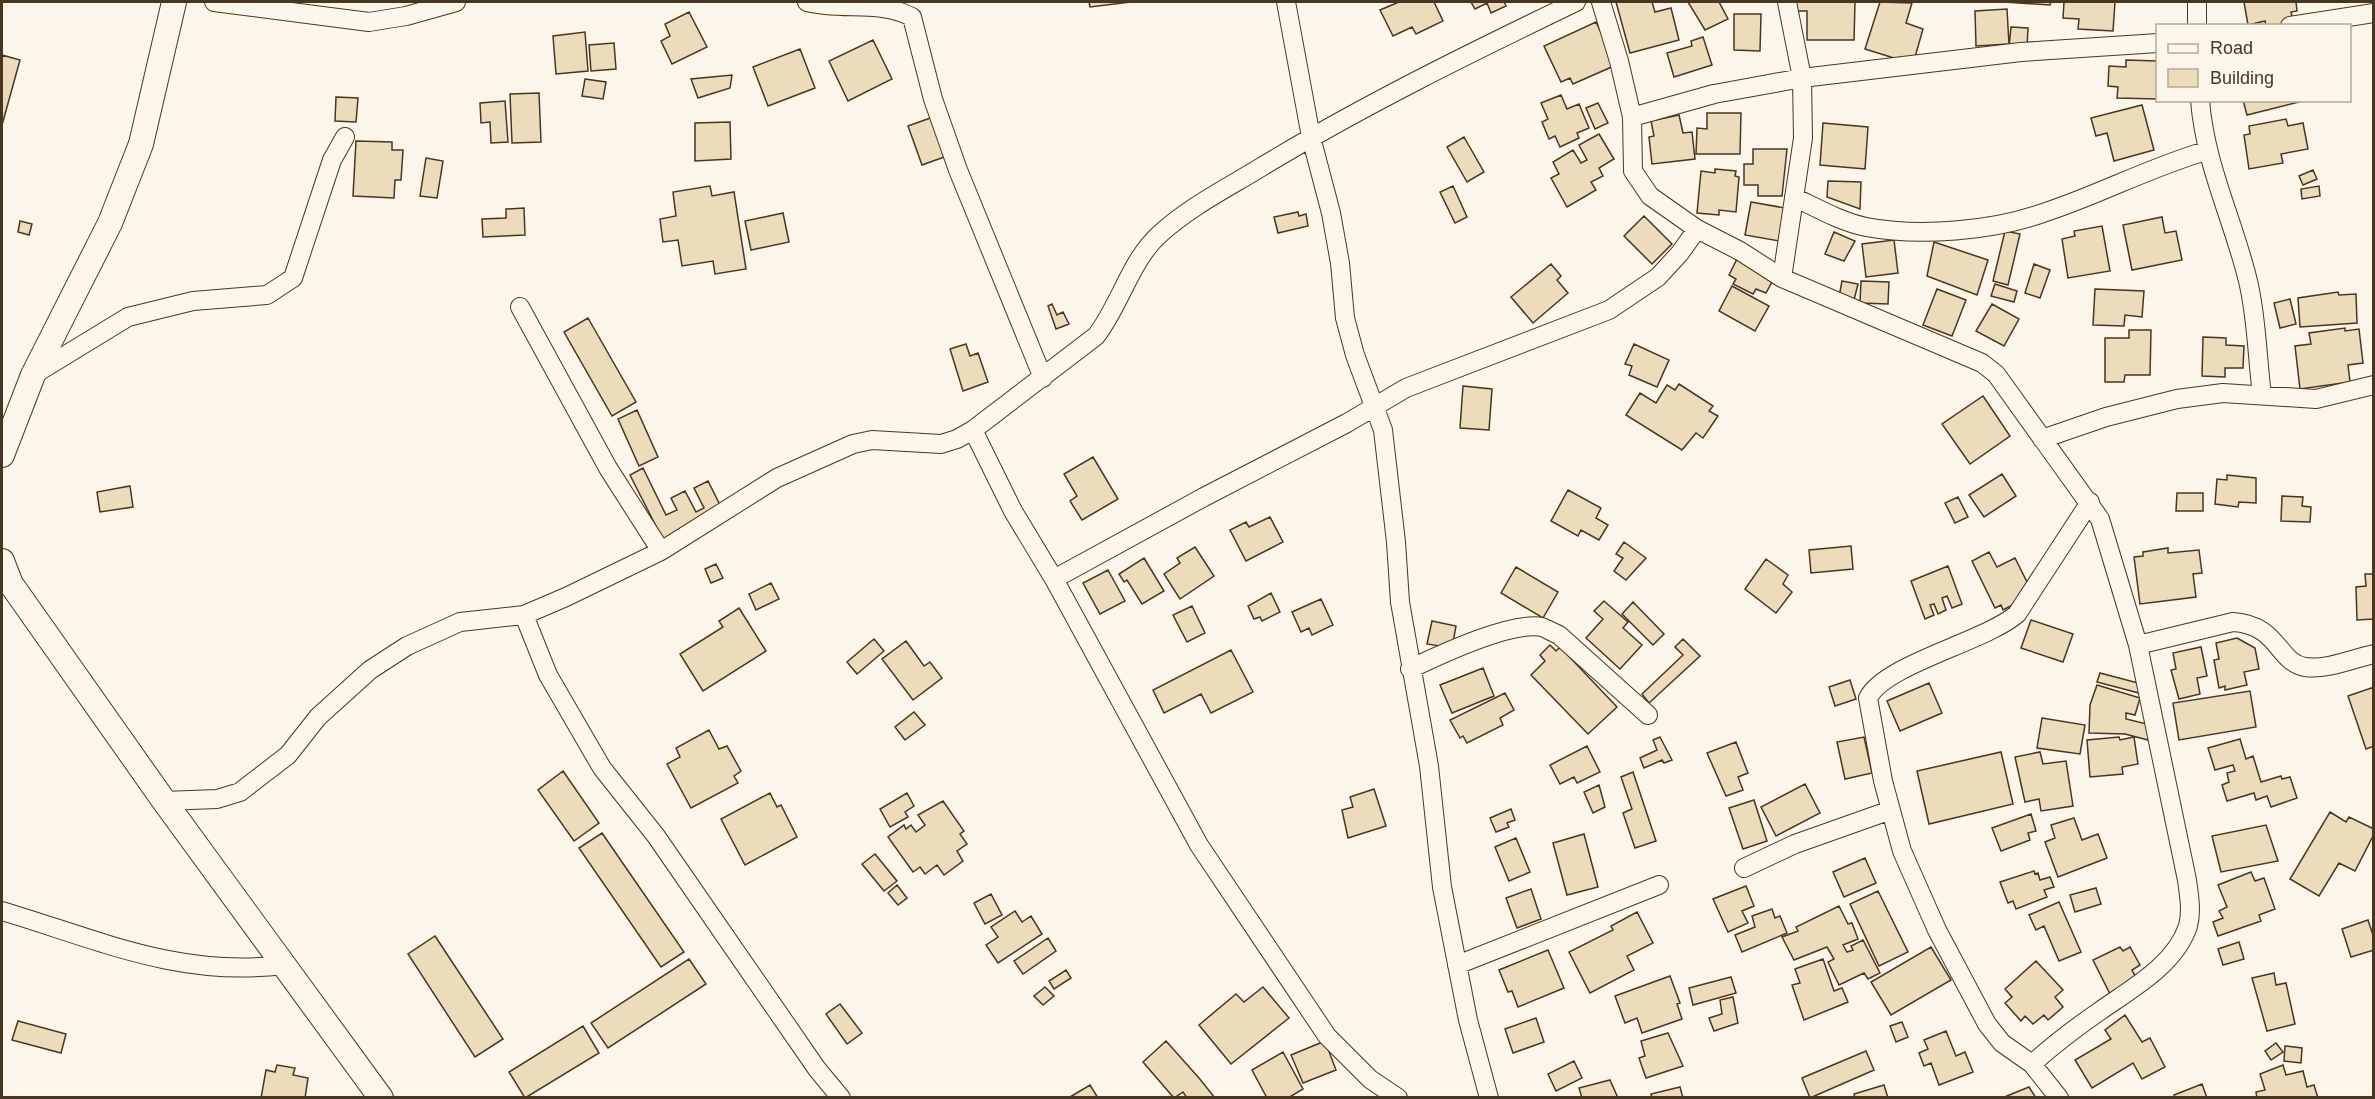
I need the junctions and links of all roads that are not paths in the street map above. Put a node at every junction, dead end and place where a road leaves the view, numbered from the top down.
1 (174, 2) edge
2 (214, 2) edge
3 (456, 2) edge
4 (807, 2) edge
5 (1286, 2) edge
6 (1576, 2) edge
7 (1601, 2) edge
8 (1787, 2) edge
9 (2197, 2) edge
10 (2373, 13) edge
11 (2197, 24) edge
12 (2303, 24) edge
13 (2156, 43) edge
14 (1802, 78) junction
15 (2200, 102) edge
16 (1632, 117) junction
17 (345, 137) dead end
18 (1311, 137) junction
19 (2206, 151) junction
20 (1794, 197) junction
21 (1697, 229) junction
22 (1782, 278) junction
23 (520, 307) dead end
24 (33, 375) junction
25 (1043, 378) junction
26 (2373, 384) edge
27 (2262, 395) junction
28 (1375, 406) junction
29 (973, 430) junction
30 (2042, 439) junction
31 (2, 455) edge
32 (2090, 502) junction
33 (661, 551) junction
34 (2, 561) edge
35 (1054, 579) junction
36 (524, 615) junction
37 (2138, 645) junction
38 (2373, 654) edge
39 (1410, 669) junction
40 (1648, 715) dead end
41 (164, 801) junction
42 (1891, 810) junction
43 (1744, 868) dead end
44 (1659, 885) dead end
45 (2, 911) edge
46 (1457, 964) junction
47 (284, 965) junction
48 (2031, 1064) junction
49 (381, 1098) edge
50 (841, 1098) edge
51 (1398, 1098) edge
52 (1489, 1098) edge
53 (2059, 1098) edge

1 - 24 street
2 - 3 street
4 - 25 street
5 - 18 street
6 - 18 street
7 - 16 street
8 - 14 street
9 - 11 street
10 - 12 street
13 - 14 street
14 - 16 street
14 - 20 street
15 - 19 street
16 - 21 street
17 - 24 street
18 - 25 street
18 - 28 street
19 - 20 street
19 - 27 street
20 - 22 street
21 - 22 street
21 - 28 street
22 - 30 street
23 - 33 street
24 - 31 street
25 - 29 street
26 - 27 street
27 - 30 street
28 - 35 street
28 - 39 street
29 - 33 street
29 - 35 street
30 - 32 street
32 - 37 street
32 - 42 street
33 - 36 street
34 - 41 street
35 - 51 street
36 - 41 street
36 - 50 street
37 - 38 street
37 - 48 street
39 - 40 street
39 - 46 street
41 - 47 street
42 - 43 street
42 - 48 street
44 - 46 street
45 - 47 street
46 - 52 street
47 - 49 street
48 - 53 street

